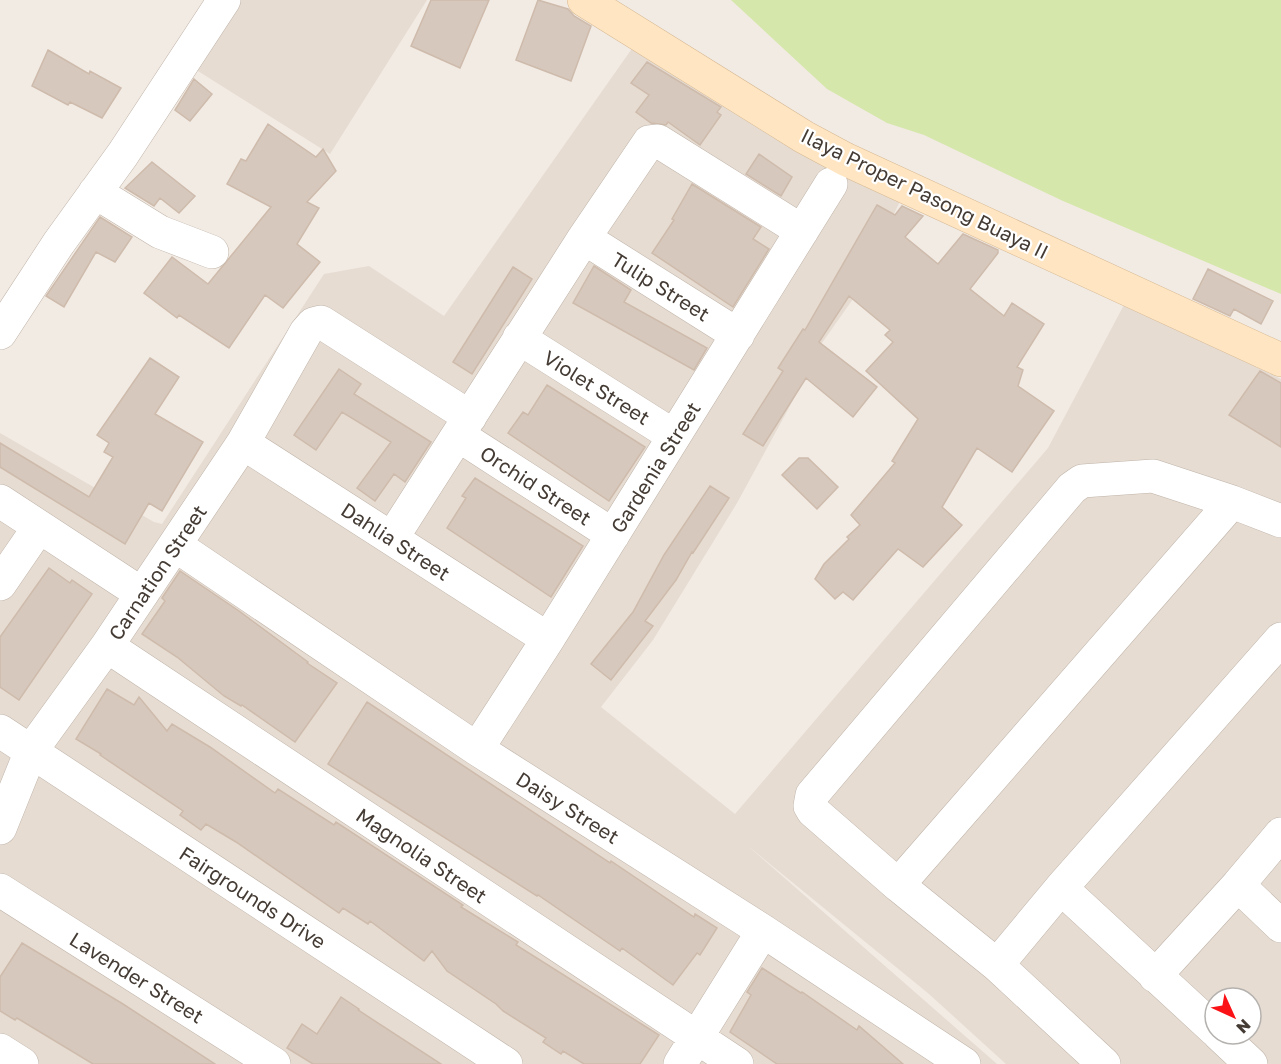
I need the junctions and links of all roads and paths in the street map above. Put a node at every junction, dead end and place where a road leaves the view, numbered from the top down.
1 (224, 0) edge
2 (584, 0) edge
3 (831, 184) dead end
4 (95, 192) junction
5 (802, 231) junction
6 (584, 238) junction
7 (212, 252) dead end
8 (321, 322) joint
9 (0, 333) edge
10 (738, 335) junction
11 (519, 338) junction
12 (1281, 360) edge
13 (464, 426) junction
14 (674, 436) junction
15 (243, 443) junction
16 (0, 501) edge
17 (1232, 502) junction
18 (1281, 521) edge
19 (39, 526) junction
20 (613, 535) junction
21 (392, 538) junction
22 (175, 545) junction
23 (0, 584) edge
24 (142, 594) junction
25 (548, 639) junction
26 (1281, 639) edge
27 (107, 646) junction
28 (0, 730) edge
29 (477, 749) junction
30 (31, 751) junction
31 (0, 828) edge
32 (1281, 834) edge
33 (898, 885) junction
34 (1238, 885) junction
35 (1061, 888) junction
36 (0, 890) edge
37 (1281, 926) edge
38 (763, 931) junction
39 (997, 965) junction
40 (1155, 976) junction
41 (1203, 1019) edge
42 (1232, 1046) edge
43 (0, 1050) edge
44 (688, 1051) edge
45 (22, 1064) edge
46 (274, 1064) edge
47 (506, 1064) edge
48 (737, 1064) edge
49 (964, 1064) edge
50 (1104, 1064) edge
51 (1251, 1064) edge

1 - 4 street
2 - 12 street, Ilaya Proper Pasong Buaya II
3 - 5 street, Gardenia Street
4 - 7 street
4 - 9 street
5 - 6 street
5 - 10 street, Gardenia Street
6 - 10 street, Tulip Street
6 - 11 street
8 - 13 street, Orchid Street
8 - 15 street, Carnation Street
10 - 14 street, Gardenia Street
11 - 13 street
11 - 14 street, Violet Street
13 - 20 street, Orchid Street
13 - 21 street
14 - 20 street, Gardenia Street
15 - 21 street, Dahlia Street
15 - 22 street, Carnation Street
16 - 19 street
17 - 18 street
17 - 33 street
17 - 33 street
19 - 23 street
19 - 24 street
20 - 25 street, Gardenia Street
21 - 25 street, Dahlia Street
22 - 24 street, Carnation Street
22 - 29 street, Daisy Street
24 - 27 street, Carnation Street
25 - 29 street, Gardenia Street
26 - 35 street
27 - 30 street, Carnation Street
27 - 44 street, Magnolia Street
28 - 30 street, Fairgrounds Drive
29 - 38 street, Daisy Street
30 - 31 street, Carnation Street
30 - 47 street, Fairgrounds Drive
32 - 34 street
33 - 39 street
34 - 37 street
34 - 40 street
35 - 39 street
35 - 40 street
36 - 46 street, Lavender Street
38 - 44 street
38 - 49 street, Daisy Street
39 - 50 street
40 - 41 street
42 - 51 street
43 - 45 street
44 - 48 street, Magnolia Street

